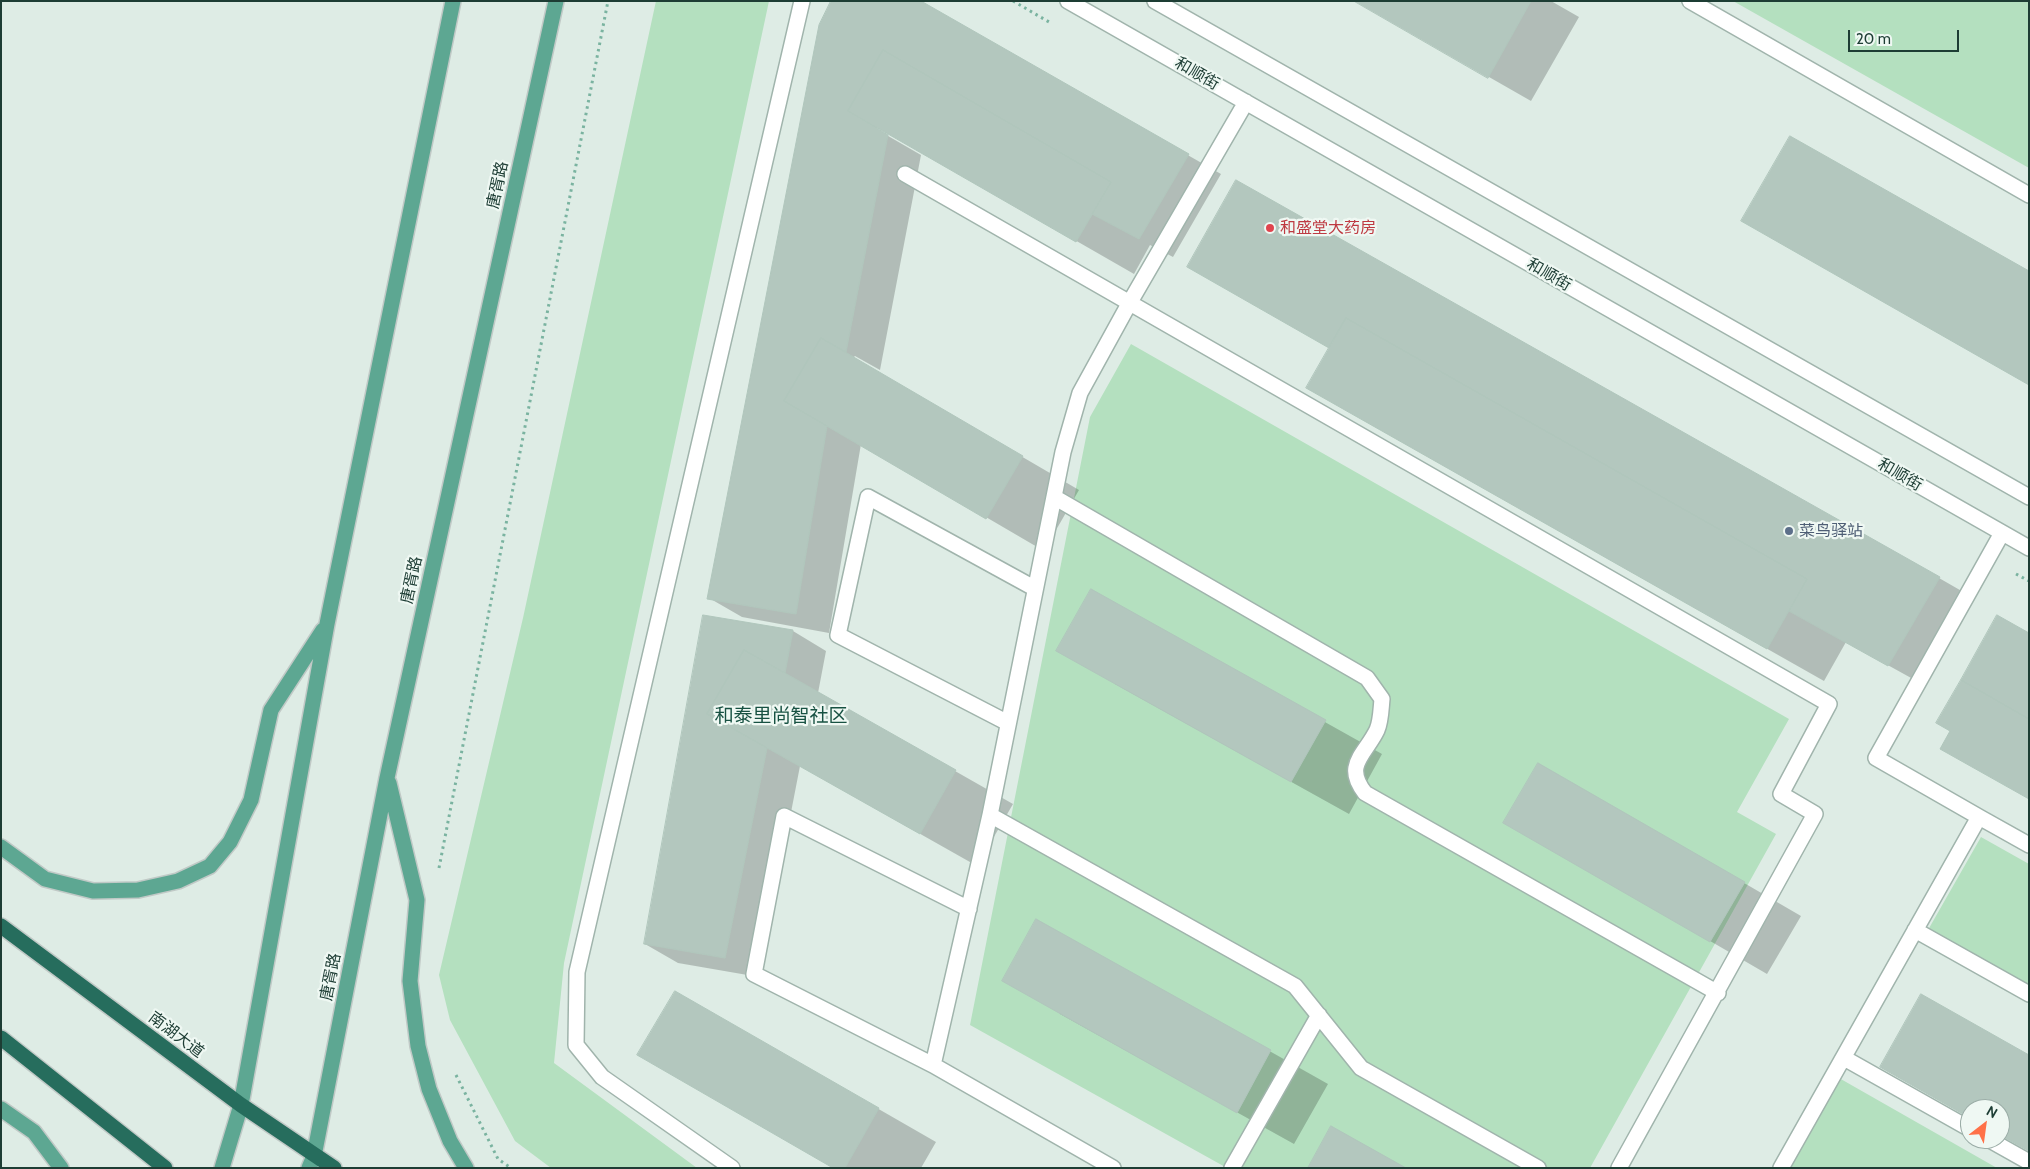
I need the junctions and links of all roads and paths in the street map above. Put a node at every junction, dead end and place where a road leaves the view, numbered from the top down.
1 (453, 1) edge
2 (556, 1) edge
3 (608, 1) edge
4 (802, 1) edge
5 (1068, 1) edge
6 (1155, 1) edge
7 (1690, 1) edge
8 (1246, 102) junction
9 (905, 174) dead end
10 (2029, 195) edge
11 (1130, 302) junction
12 (1054, 497) junction
13 (2029, 497) edge
14 (2002, 533) junction
15 (2029, 548) edge
16 (1034, 588) junction
17 (327, 624) junction
18 (1008, 723) junction
19 (387, 778) junction
20 (990, 815) junction
21 (1979, 817) junction
22 (2029, 845) edge
23 (1, 847) edge
24 (438, 871) dead end
25 (969, 909) junction
26 (1, 926) edge
27 (1915, 930) junction
28 (1718, 993) junction
29 (2029, 994) edge
30 (1319, 1015) junction
31 (1, 1038) edge
32 (1844, 1058) junction
33 (933, 1065) junction
34 (453, 1070) dead end
35 (241, 1105) junction
36 (1, 1109) edge
37 (1960, 1123) edge
38 (2006, 1149) edge
39 (312, 1162) edge
40 (2029, 1162) edge
41 (61, 1168) edge
42 (164, 1168) edge
43 (222, 1168) edge
44 (334, 1168) edge
45 (466, 1168) edge
46 (511, 1168) edge
47 (732, 1168) edge
48 (1113, 1168) edge
49 (1232, 1168) edge
50 (1538, 1168) edge
51 (1619, 1168) edge
52 (1781, 1168) edge

1 - 17 main road
2 - 19 main road, 唐胥路
3 - 24 path
4 - 47 street
5 - 8 street, 和顺街
6 - 13 street
7 - 10 street
8 - 11 street
8 - 14 street, 和顺街
9 - 11 street
11 - 12 street
11 - 28 street
12 - 16 street
12 - 28 street
14 - 15 street, 和顺街
14 - 21 street
16 - 18 street
16 - 18 street
17 - 23 main road
17 - 35 main road
18 - 20 street
19 - 39 main road, 唐胥路
19 - 45 main road
20 - 25 street
20 - 30 street
21 - 22 street
21 - 27 street
25 - 33 street
25 - 33 street
26 - 35 highway, 南湖大道
27 - 29 street
27 - 32 street
28 - 51 street
30 - 49 street
30 - 50 street
31 - 42 highway
32 - 37 street
32 - 52 street
33 - 48 street
34 - 46 path
35 - 39 highway, 南湖大道
35 - 43 main road
36 - 41 main road
38 - 40 street
39 - 44 highway, 南湖大道

